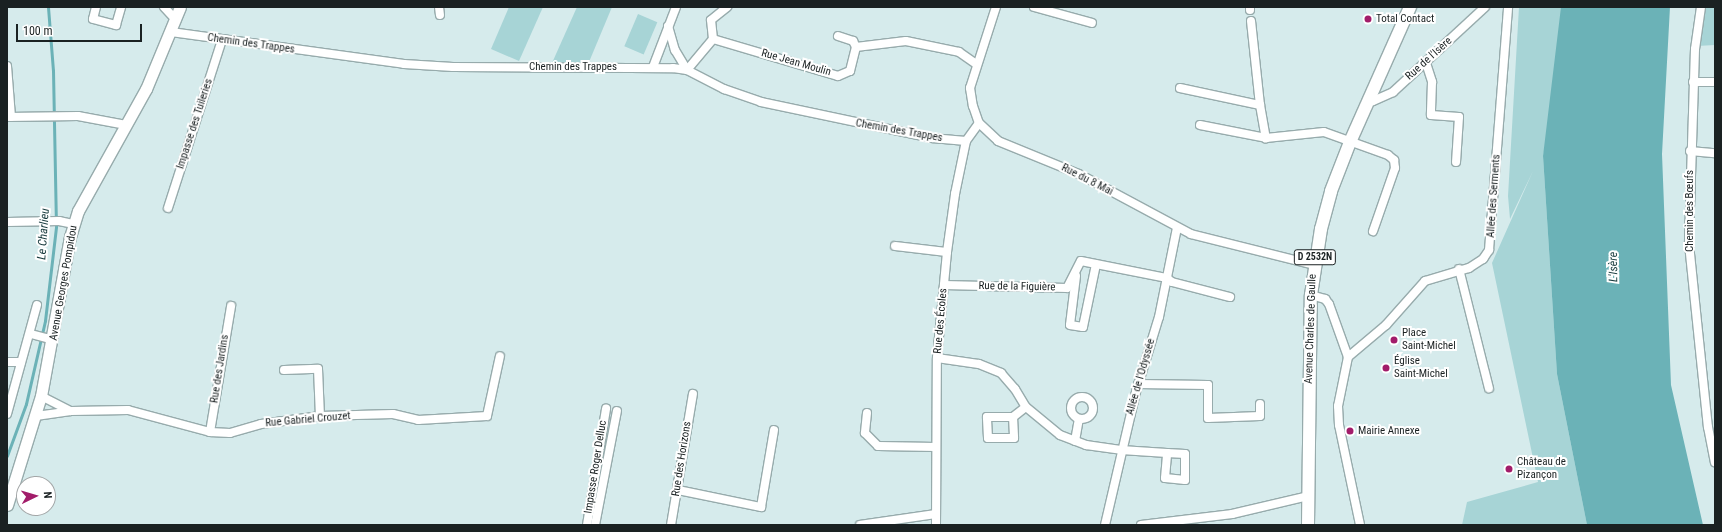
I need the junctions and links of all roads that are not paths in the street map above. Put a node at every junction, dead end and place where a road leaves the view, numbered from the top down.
1 (96, 7) edge
2 (121, 7) edge
3 (164, 7) edge
4 (180, 7) edge
5 (676, 7) edge
6 (727, 7) edge
7 (996, 7) edge
8 (1034, 7) edge
9 (1410, 7) edge
10 (1485, 7) edge
11 (1508, 7) edge
12 (1701, 7) edge
13 (176, 20) junction
14 (1251, 21) dead end
15 (1092, 23) dead end
16 (668, 26) junction
17 (171, 32) junction
18 (838, 36) dead end
19 (713, 39) junction
20 (222, 40) junction
21 (856, 47) junction
22 (1426, 63) junction
23 (976, 64) junction
24 (7, 66) edge
25 (653, 67) junction
26 (687, 70) junction
27 (1693, 82) junction
28 (1715, 82) edge
29 (1180, 88) dead end
30 (1368, 99) junction
31 (1260, 105) junction
32 (9, 117) edge
33 (979, 123) junction
34 (126, 125) junction
35 (1200, 125) dead end
36 (1266, 138) junction
37 (966, 141) junction
38 (1350, 142) junction
39 (1690, 152) junction
40 (1715, 153) edge
41 (1456, 162) dead end
42 (168, 208) dead end
43 (7, 222) edge
44 (74, 224) junction
45 (1177, 228) junction
46 (1373, 231) dead end
47 (895, 246) dead end
48 (947, 252) junction
49 (1096, 264) junction
50 (1314, 265) junction
51 (1459, 269) junction
52 (1076, 270) junction
53 (1167, 278) junction
54 (944, 285) junction
55 (1310, 295) junction
56 (1230, 297) dead end
57 (37, 305) dead end
58 (231, 306) dead end
59 (42, 337) junction
60 (500, 356) dead end
61 (1348, 357) junction
62 (937, 358) junction
63 (7, 362) edge
64 (21, 362) junction
65 (284, 370) dead end
66 (1138, 384) junction
67 (1489, 388) dead end
68 (693, 394) dead end
69 (41, 396) junction
70 (1260, 404) dead end
71 (1026, 407) junction
72 (606, 409) dead end
73 (71, 411) junction
74 (617, 411) dead end
75 (867, 413) dead end
76 (7, 414) edge
77 (36, 416) junction
78 (320, 416) junction
79 (1013, 417) dead end
80 (1079, 419) dead end
81 (774, 430) dead end
82 (210, 432) junction
83 (1075, 441) junction
84 (936, 447) junction
85 (1121, 450) junction
86 (1167, 453) dead end
87 (1715, 462) edge
88 (678, 490) junction
89 (1308, 496) junction
90 (7, 505) edge
91 (935, 514) junction
92 (1206, 521) edge
93 (587, 525) edge
94 (595, 525) edge
95 (671, 525) edge
96 (860, 525) edge
97 (936, 525) edge
98 (1106, 525) edge
99 (1141, 525) edge
100 (1308, 525) edge
101 (1360, 525) edge

1 - 2 street
3 - 13 street
4 - 13 main road, Avenue Georges Pompidou
5 - 16 street
6 - 19 street
7 - 23 street, Rue du 8 Mai
8 - 15 street
9 - 30 main road, Avenue Charles de Gaulle / D 2532N
10 - 22 street, Rue de l'Isère
11 - 51 street, Allée des Serments
12 - 27 street, Chemin des Bœufs
13 - 17 main road, Avenue Georges Pompidou
14 - 31 street
16 - 25 street
16 - 26 street
17 - 20 street, Chemin des Trappes
17 - 34 main road, Avenue Georges Pompidou
18 - 21 street
19 - 21 street, Rue Jean Moulin
19 - 26 street
20 - 25 street, Chemin des Trappes
20 - 42 street, Impasse des Tuileries
21 - 23 street
22 - 30 street, Rue de l'Isère
22 - 41 street
23 - 33 street, Rue du 8 Mai
24 - 32 street
25 - 26 street, Chemin des Trappes
26 - 37 street, Chemin des Trappes
27 - 28 street
27 - 39 street, Chemin des Bœufs
29 - 31 street
30 - 38 main road, Avenue Charles de Gaulle / D 2532N
31 - 36 street
32 - 34 street
33 - 37 street, Rue des Écoles
33 - 45 street, Rue du 8 Mai
34 - 44 main road, Avenue Georges Pompidou
35 - 36 street
36 - 38 street
37 - 48 street, Rue des Écoles
38 - 46 street
38 - 50 main road, Avenue Charles de Gaulle / D 2532N
39 - 40 street
39 - 87 street, Chemin des Bœufs
43 - 44 street
44 - 59 main road, Avenue Georges Pompidou
45 - 50 street, Rue du 8 Mai
45 - 53 street, Allée de l'Odyssée
47 - 48 street
48 - 54 street, Rue des Écoles
49 - 52 street
49 - 52 street
49 - 53 street
50 - 55 main road, Avenue Charles de Gaulle / D 2532N
51 - 61 street, Allée des Serments
51 - 67 street
52 - 54 street, Rue de la Figuière
53 - 56 street
53 - 66 street, Allée de l'Odyssée
54 - 62 street, Rue des Écoles
55 - 61 street
55 - 89 main road, Avenue Charles de Gaulle / D 2532N
57 - 59 street
58 - 82 street, Rue des Jardins
59 - 64 street
59 - 69 main road, Avenue Georges Pompidou
60 - 78 street, Rue Gabriel Crouzet
61 - 101 street
62 - 71 street
62 - 84 street, Rue des Écoles
63 - 64 street
64 - 76 street
65 - 78 street
66 - 70 street
66 - 85 street, Allée de l'Odyssée
68 - 88 street, Rue des Horizons
69 - 73 street, Rue Gabriel Crouzet
69 - 77 main road, Avenue Georges Pompidou
71 - 79 street
71 - 83 street
72 - 93 street, Impasse Roger Delluc
73 - 77 street, Rue Gabriel Crouzet
73 - 82 street, Rue Gabriel Crouzet
74 - 94 street
75 - 84 street
77 - 90 main road, Avenue Georges Pompidou
78 - 82 street, Rue Gabriel Crouzet
80 - 83 street
81 - 88 street
83 - 85 street
84 - 91 street, Rue des Écoles
85 - 86 street
85 - 98 street, Allée de l'Odyssée
88 - 95 street, Rue des Horizons
89 - 92 street
89 - 100 main road, Avenue Charles de Gaulle / D 2532N
91 - 96 street
91 - 97 street, Rue des Écoles
92 - 99 street

